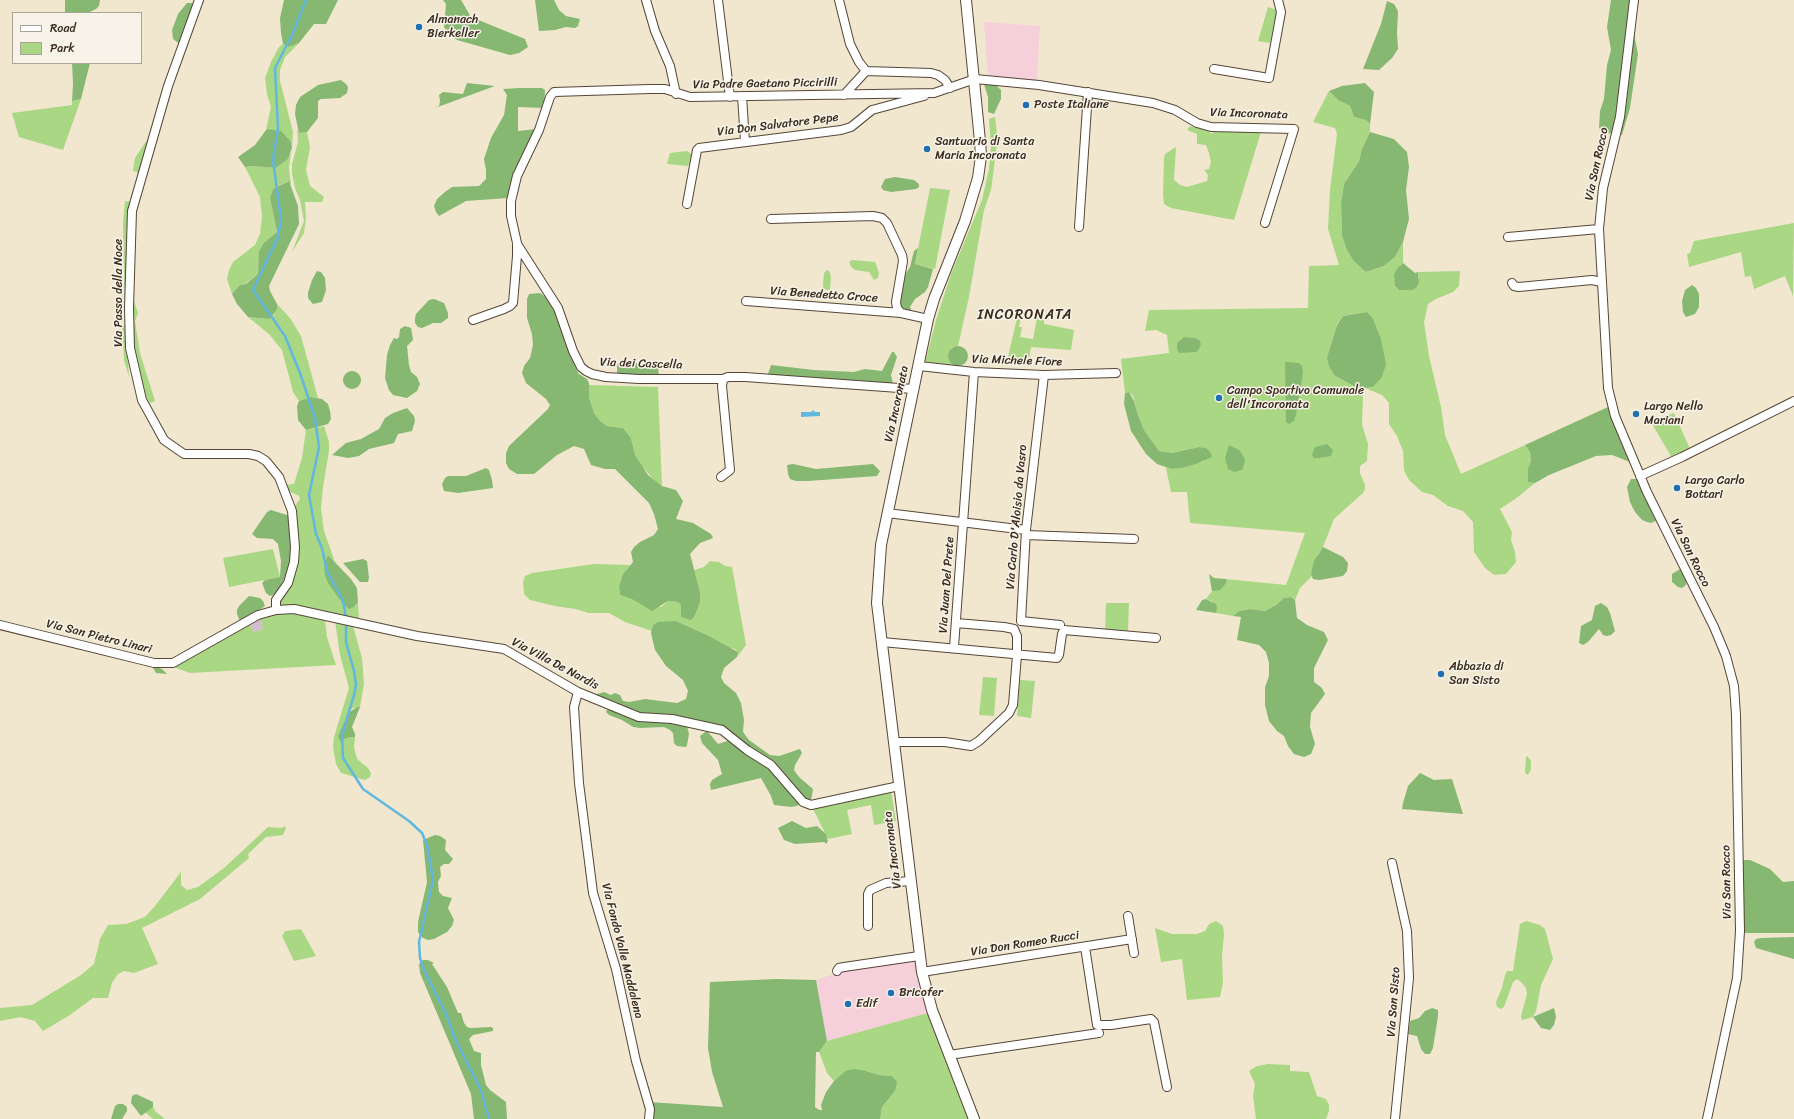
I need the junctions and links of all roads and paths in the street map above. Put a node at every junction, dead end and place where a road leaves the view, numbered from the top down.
1 (199, 0) edge
2 (646, 0) edge
3 (718, 0) edge
4 (839, 0) edge
5 (966, 0) edge
6 (1278, 0) edge
7 (1634, 0) edge
8 (1214, 69) dead end
9 (866, 71) junction
10 (975, 79) junction
11 (950, 88) junction
12 (1088, 92) junction
13 (934, 93) junction
14 (676, 94) junction
15 (844, 95) junction
16 (742, 96) junction
17 (730, 97) junction
18 (745, 142) junction
19 (687, 204) dead end
20 (771, 219) dead end
21 (1265, 223) dead end
22 (1079, 227) dead end
23 (1599, 229) junction
24 (1508, 237) dead end
25 (517, 243) junction
26 (1601, 282) junction
27 (1512, 283) dead end
28 (746, 301) dead end
29 (901, 313) junction
30 (928, 319) junction
31 (473, 320) dead end
32 (919, 366) junction
33 (974, 372) junction
34 (1116, 374) dead end
35 (1044, 375) junction
36 (723, 379) junction
37 (913, 390) junction
38 (1794, 401) edge
39 (1640, 476) junction
40 (721, 477) dead end
41 (887, 513) junction
42 (964, 523) junction
43 (1026, 532) junction
44 (1134, 539) dead end
45 (276, 610) junction
46 (336, 618) joint
47 (956, 623) junction
48 (0, 625) edge
49 (1060, 625) dead end
50 (1156, 638) dead end
51 (882, 642) junction
52 (954, 647) junction
53 (1017, 655) junction
54 (578, 692) junction
55 (894, 742) junction
56 (899, 786) junction
57 (1392, 863) dead end
58 (910, 882) junction
59 (1128, 916) dead end
60 (868, 926) dead end
61 (1132, 939) junction
62 (1085, 947) junction
63 (1134, 953) dead end
64 (919, 956) junction
65 (837, 971) dead end
66 (922, 972) junction
67 (1099, 1033) dead end
68 (949, 1055) junction
69 (1167, 1087) dead end
70 (649, 1119) edge
71 (974, 1119) edge
72 (1395, 1119) edge
73 (1707, 1119) edge

1 - 45 street, Via Passo della Noce
2 - 14 street
3 - 17 street
4 - 9 street
5 - 10 main road, Via Incoronata
6 - 8 street
7 - 23 street, Via San Rocco
9 - 11 street
9 - 15 street
10 - 11 street, Via Padre Gaetano Piccirilli
10 - 12 street, Via Incoronata
10 - 30 main road, Via Incoronata
11 - 13 street, Via Padre Gaetano Piccirilli
12 - 21 street, Via Incoronata
12 - 22 street
13 - 15 street, Via Padre Gaetano Piccirilli
13 - 18 street, Via Don Salvatore Pepe
14 - 17 street, Via Padre Gaetano Piccirilli
14 - 25 street, Via Padre Gaetano Piccirilli
15 - 16 street, Via Padre Gaetano Piccirilli
16 - 17 street, Via Padre Gaetano Piccirilli
16 - 18 street
18 - 19 street, Via Don Salvatore Pepe
20 - 29 street
23 - 24 street
23 - 26 street, Via San Rocco
25 - 31 street
25 - 36 street, Via dei Cascella
26 - 27 street
26 - 39 street, Via San Rocco
28 - 29 street, Via Benedetto Croce
29 - 30 street, Via Benedetto Croce
30 - 32 main road, Via Incoronata
32 - 33 street, Via Michele Fiore
32 - 37 main road, Via Incoronata
33 - 35 street, Via Michele Fiore
33 - 42 street, Via Juan Del Prete
34 - 35 street, Via Michele Fiore
35 - 43 street, Via Carlo D'Aloisio da Vasro
36 - 37 street, Via dei Cascella
36 - 40 street
37 - 41 main road, Via Incoronata
38 - 39 street
39 - 73 street, Via San Rocco
41 - 42 street
41 - 51 main road, Via Incoronata
42 - 43 street
42 - 47 street, Via Juan Del Prete
43 - 44 street
43 - 49 street, Via Carlo D'Aloisio da Vasro
45 - 46 street, Via San Pietro Linari
45 - 48 street, Via San Pietro Linari
46 - 54 street, Via Villa De Nardis
47 - 52 street, Via Juan Del Prete
47 - 53 street
50 - 53 street, Via Juan Del Prete
51 - 52 street
51 - 55 main road, Via Incoronata
52 - 53 street, Via Juan Del Prete
53 - 55 street
54 - 56 street, Via Villa De Nardis
54 - 70 street, Via Fondo Valle Maddalena
55 - 56 main road, Via Incoronata
56 - 58 main road, Via Incoronata
57 - 72 street, Via San Sisto
58 - 60 street
58 - 64 main road, Via Incoronata
59 - 61 street
61 - 62 street, Via Don Romeo Rucci
61 - 63 street
62 - 66 street, Via Don Romeo Rucci
62 - 69 street
64 - 65 street
64 - 66 main road, Via Incoronata
66 - 68 main road, Via Incoronata
67 - 68 street
68 - 71 main road, Via Incoronata

